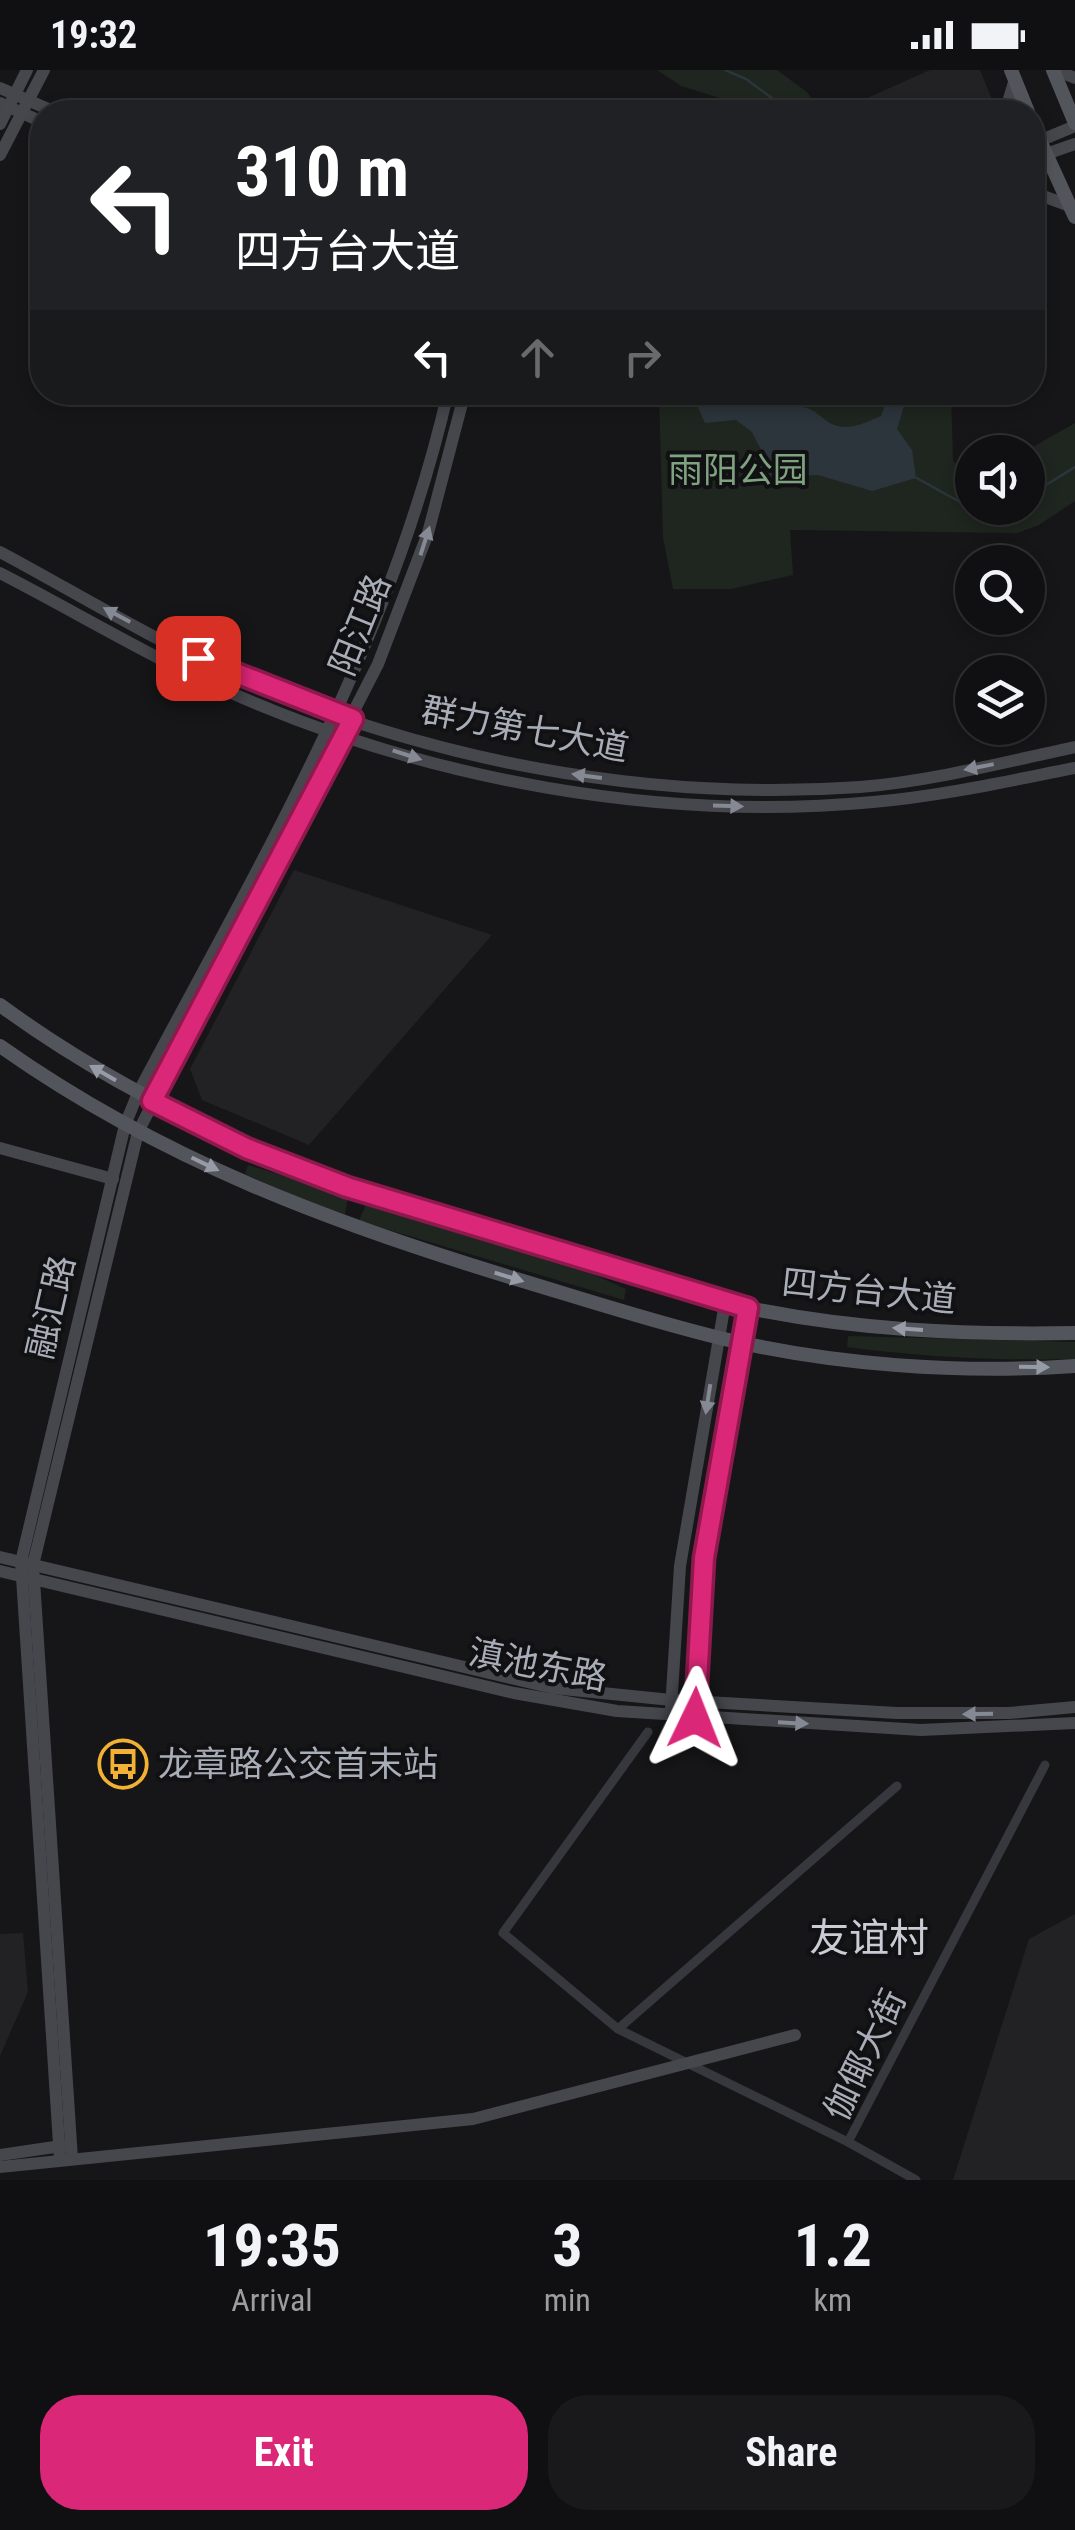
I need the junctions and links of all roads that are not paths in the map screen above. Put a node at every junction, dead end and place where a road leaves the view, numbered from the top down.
1 (27, 70) edge
2 (44, 70) edge
3 (1054, 70) edge
4 (1013, 74) edge
5 (1075, 78) edge
6 (0, 88) edge
7 (1008, 100) edge
8 (1023, 100) edge
9 (15, 104) edge
10 (0, 124) edge
11 (1075, 124) edge
12 (1075, 144) edge
13 (1045, 145) edge
14 (1045, 149) edge
15 (0, 154) edge
16 (1045, 163) edge
17 (1045, 198) edge
18 (1072, 212) edge
19 (445, 405) edge
20 (461, 405) edge
21 (0, 552) edge
22 (0, 573) edge
23 (337, 713) junction
24 (353, 719) junction
25 (330, 730) junction
26 (346, 735) junction
27 (1075, 747) edge
28 (1075, 768) edge
29 (0, 1005) edge
30 (0, 1046) edge
31 (138, 1093) junction
32 (152, 1101) junction
33 (132, 1128) junction
34 (0, 1148) edge
35 (113, 1179) junction
36 (724, 1302) junction
37 (748, 1308) junction
38 (1075, 1332) edge
39 (718, 1338) junction
40 (742, 1343) junction
41 (1075, 1366) edge
42 (0, 1557) edge
43 (0, 1571) edge
44 (28, 1571) junction
45 (672, 1700) junction
46 (696, 1702) junction
47 (1075, 1707) edge
48 (671, 1716) junction
49 (695, 1718) junction
50 (1075, 1722) edge
51 (648, 1732) dead end
52 (1045, 1765) dead end
53 (898, 1786) dead end
54 (618, 2029) junction
55 (794, 2036) dead end
56 (848, 2142) junction
57 (66, 2152) junction
58 (0, 2155) edge
59 (0, 2167) edge
60 (916, 2180) edge

1 - 9 street
2 - 9 street
3 - 5 street
3 - 11 main road
4 - 7 street
4 - 8 main road
6 - 9 street
9 - 10 street
9 - 15 street
11 - 13 street
12 - 14 street
16 - 18 main road
17 - 18 street
19 - 23 street, 阳江路
24 -> 20 street, 阳江路
23 -> 21 street, 群力第七大道
22 - 25 street, 群力第七大道
23 - 24 street, 群力第七大道
23 - 25 street, 阳江路
24 - 26 street, 阳江路
27 -> 24 street, 群力第七大道
25 - 26 street, 群力第七大道
25 - 31 street, 阳江路
26 -> 28 street, 群力第七大道
26 - 32 street, 阳江路
31 -> 29 main road, 四方台大道
30 - 33 main road, 四方台大道
31 - 32 main road, 四方台大道
31 - 33 street, 阳江路
32 - 33 street, 阳江路
32 - 36 main road, 四方台大道
33 - 35 street, 融汇路
33 -> 39 main road, 四方台大道
33 - 44 street, 融汇路
34 - 35 street
35 - 44 street, 融汇路
36 - 37 main road, 四方台大道
36 - 39 street
38 -> 37 main road, 四方台大道
37 - 40 street
39 - 40 main road, 四方台大道
39 -> 45 street
40 -> 41 main road, 四方台大道
40 - 46 street
42 - 44 street, 滇池东路
43 - 44 street, 滇池东路
44 - 45 street, 滇池东路
44 - 48 street, 滇池东路
44 - 57 street, 融汇路
45 - 46 street, 滇池东路
45 - 48 street
47 -> 46 street, 滇池东路
46 - 49 street
48 - 49 street, 滇池东路
49 -> 50 street, 滇池东路
51 - 54 street
52 - 56 street, 伽倻大街
53 - 54 street
54 - 56 street
55 - 57 street
56 - 60 street, 伽倻大街
57 - 58 street
57 - 59 street

